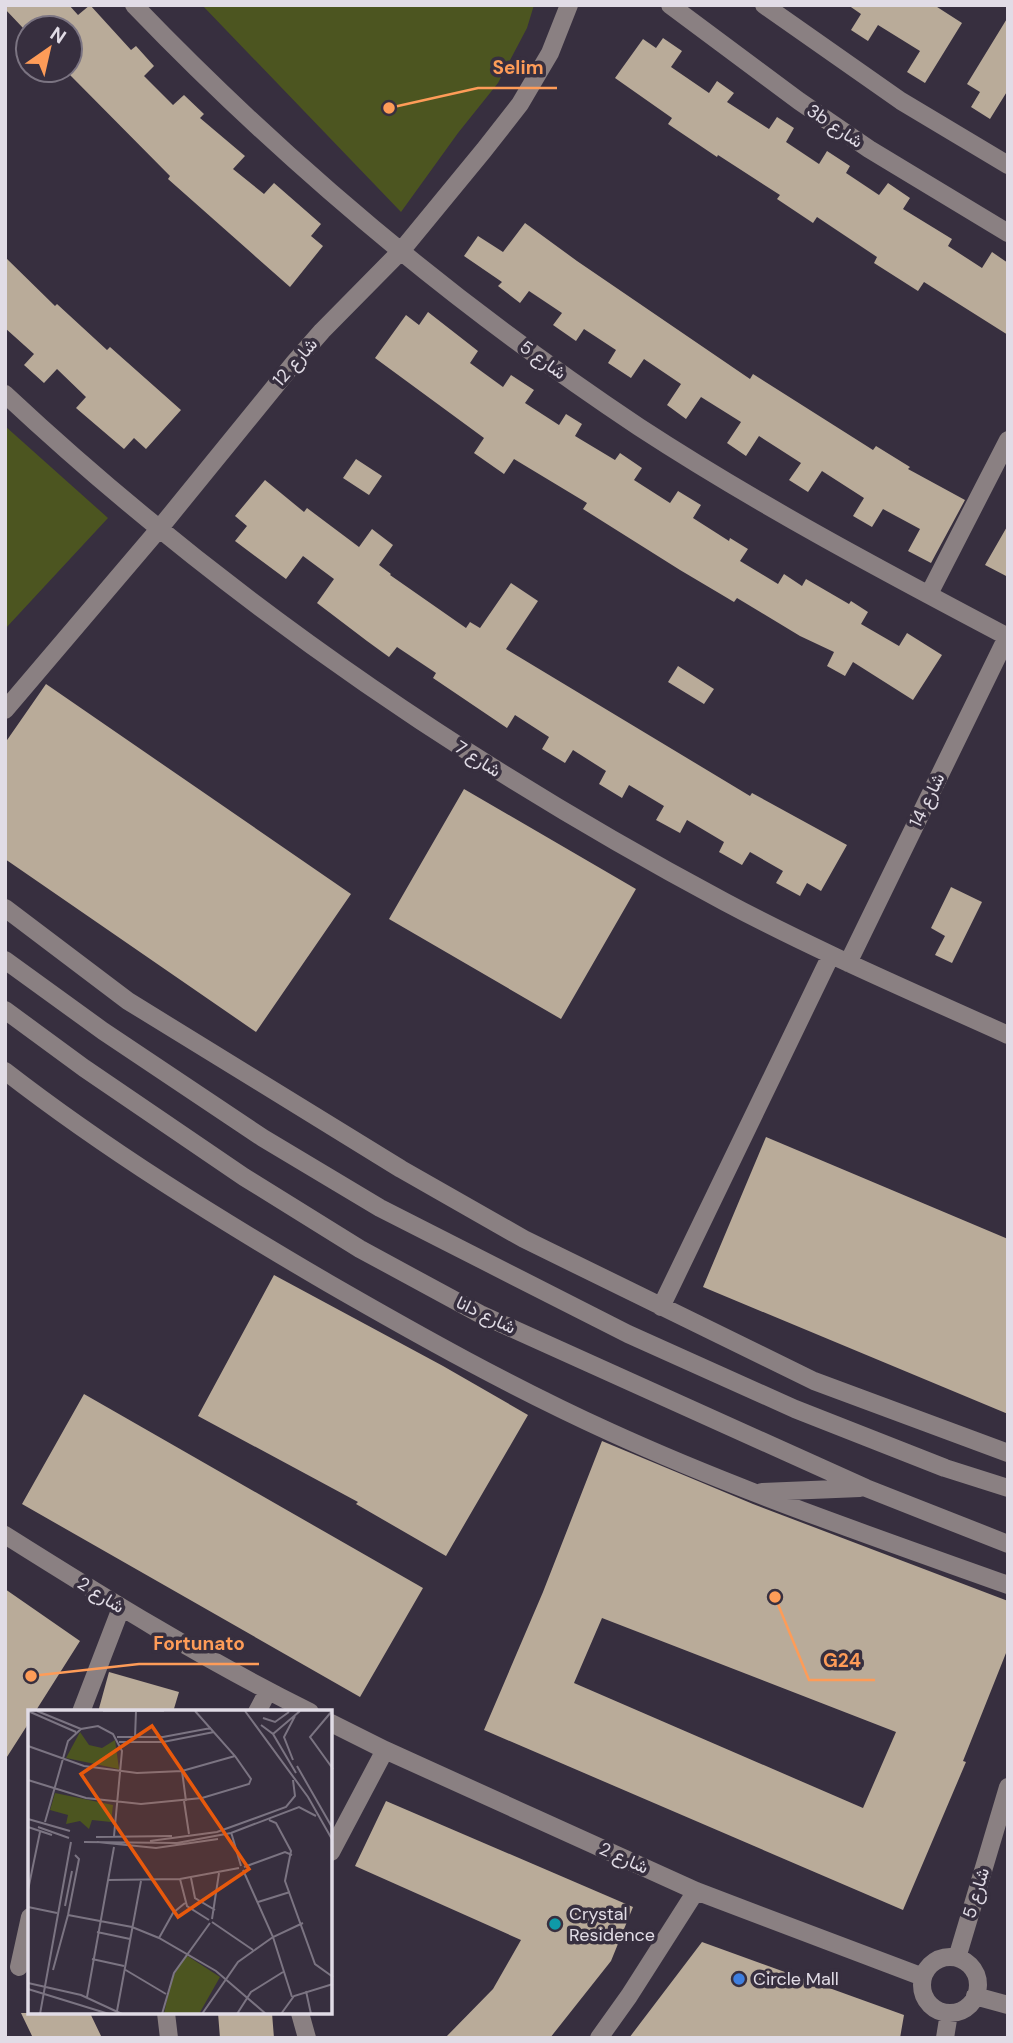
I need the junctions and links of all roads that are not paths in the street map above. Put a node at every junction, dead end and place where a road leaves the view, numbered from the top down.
1 (134, 5) edge
2 (569, 5) edge
3 (670, 5) edge
4 (764, 5) edge
5 (1008, 165) edge
6 (1008, 233) edge
7 (401, 251) junction
8 (5, 394) edge
9 (1008, 440) edge
10 (159, 529) junction
11 (929, 594) junction
12 (1007, 637) edge
13 (5, 710) edge
14 (5, 908) edge
15 (831, 955) junction
16 (5, 960) edge
17 (848, 963) junction
18 (5, 1010) edge
19 (1008, 1035) edge
20 (5, 1071) edge
21 (661, 1307) junction
22 (1008, 1453) edge
23 (866, 1488) junction
24 (1008, 1488) edge
25 (752, 1492) junction
26 (5, 1535) edge
27 (1008, 1544) edge
28 (1008, 1585) edge
29 (121, 1608) junction
30 (268, 1691) junction
31 (81, 1710) edge
32 (258, 1710) edge
33 (306, 1710) edge
34 (332, 1724) edge
35 (385, 1750) junction
36 (1008, 1787) edge
37 (332, 1850) edge
38 (696, 1891) junction
39 (28, 1925) edge
40 (957, 1958) junction
41 (18, 1967) edge
42 (923, 1977) junction
43 (975, 1996) junction
44 (1008, 2005) edge
45 (949, 2013) junction
46 (166, 2015) edge
47 (301, 2015) edge
48 (169, 2038) edge
49 (307, 2038) edge
50 (599, 2038) edge
51 (945, 2038) edge

1 - 7 street, شارع 5
2 - 7 street, شارع 12
3 - 6 street, 3b شارع
4 - 5 street
7 - 10 street, شارع 12
7 - 11 street, شارع 5
8 - 10 street, شارع 7
9 - 11 street
10 - 13 street, شارع 12
10 - 15 street, شارع 7
11 - 12 street, شارع 5
12 - 17 street, شارع 14
14 - 21 street
15 - 17 street, شارع 7
15 - 21 street
16 - 24 street
17 - 19 street, شارع 7
18 - 23 street, شارع دانا
20 - 25 street
21 - 22 street
23 - 25 street
23 - 27 street, شارع دانا
25 - 28 street
26 - 29 street, شارع 2
29 - 30 street, شارع 2
29 - 31 street
30 - 32 street
30 - 33 street, شارع 2
34 - 35 street, شارع 2
35 - 37 street
35 - 38 street, شارع 2
36 - 40 street, شارع 5
38 - 42 street, شارع 2
38 - 50 street
39 - 41 street
40 - 42 street
40 - 43 street
42 - 45 street
43 - 44 street
43 - 45 street
45 - 51 street
46 - 48 street
47 - 49 street

